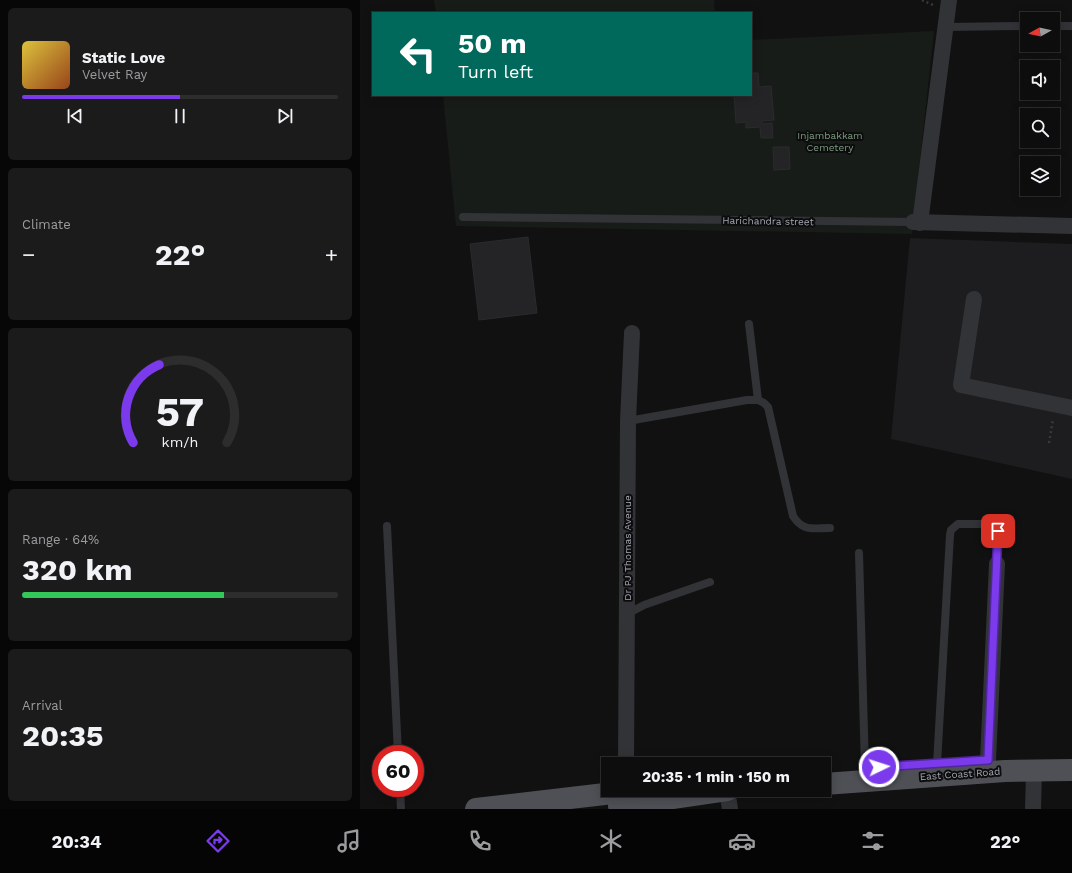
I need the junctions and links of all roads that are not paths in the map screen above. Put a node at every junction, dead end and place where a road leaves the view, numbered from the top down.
1 (949, 0) edge
2 (1020, 26) edge
3 (1060, 26) edge
4 (1072, 26) edge
5 (945, 27) junction
6 (463, 217) dead end
7 (916, 222) junction
8 (1072, 226) edge
9 (974, 299) dead end
10 (748, 324) dead end
11 (632, 332) dead end
12 (758, 400) junction
13 (1072, 408) edge
14 (628, 421) junction
15 (387, 526) dead end
16 (830, 528) dead end
17 (859, 552) dead end
18 (997, 564) joint
19 (710, 582) dead end
20 (627, 614) junction
21 (398, 745) edge
22 (626, 757) edge
23 (1072, 757) edge
24 (988, 760) junction
25 (937, 764) junction
26 (865, 768) junction
27 (831, 770) edge
28 (1072, 770) edge
29 (1034, 772) junction
30 (831, 784) edge
31 (601, 794) edge
32 (400, 797) edge
33 (680, 797) edge
34 (728, 797) edge
35 (401, 809) edge
36 (476, 809) edge
37 (592, 809) edge
38 (730, 809) edge
39 (1033, 809) edge

1 - 5 street
2 - 5 lane
3 - 4 lane
5 - 7 street
6 - 7 lane, Harichandra street
7 - 8 street, Harichandra street
9 - 13 street
10 - 12 lane
11 - 14 street, Dr PJ Thomas Avenue
12 - 14 lane
12 - 16 lane
14 - 20 street, Dr PJ Thomas Avenue
15 - 21 lane
17 - 26 lane
18 - 24 street
18 - 25 lane
19 - 20 lane
20 - 22 street, Dr PJ Thomas Avenue
23 - 24 main road, East Coast Road
24 - 25 main road, East Coast Road
25 - 26 main road, East Coast Road
26 - 27 main road, East Coast Road
28 - 29 main road, East Coast Road
29 - 30 main road, East Coast Road
29 - 39 street
31 - 36 main road
32 - 35 lane
33 - 37 main road
34 - 38 street

